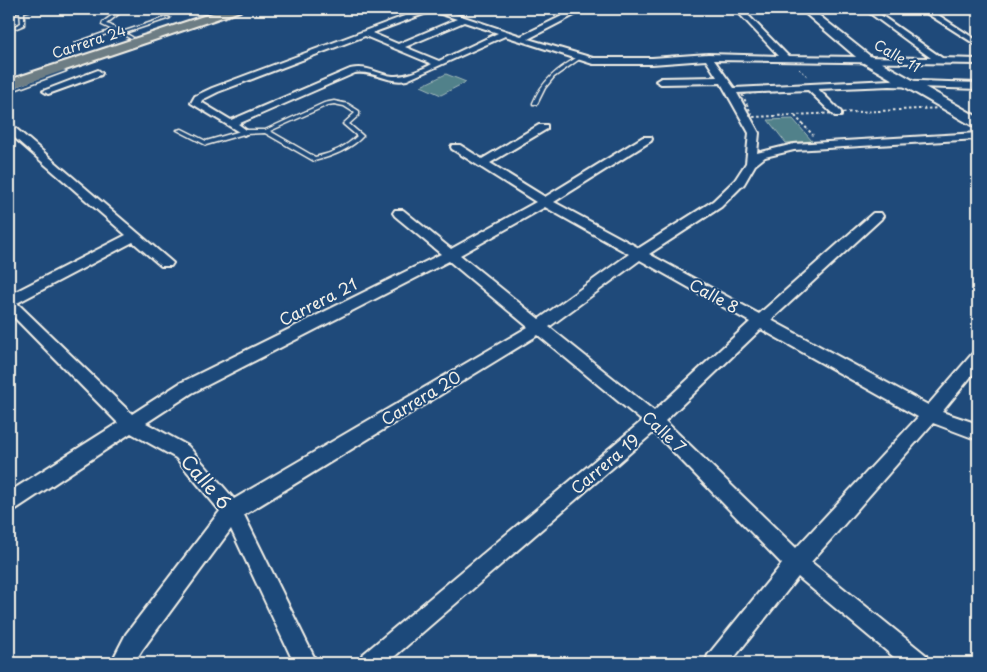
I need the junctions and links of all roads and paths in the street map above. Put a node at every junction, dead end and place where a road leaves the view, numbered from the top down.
1 (34, 9) edge
2 (123, 9) edge
3 (220, 9) edge
4 (236, 9) edge
5 (429, 9) edge
6 (434, 9) edge
7 (552, 9) edge
8 (584, 9) edge
9 (738, 9) edge
10 (805, 9) edge
11 (868, 9) edge
12 (924, 9) edge
13 (22, 11) junction
14 (9, 14) edge
15 (570, 15) junction
16 (168, 18) dead end
17 (464, 19) junction
18 (104, 25) junction
19 (9, 30) edge
20 (110, 32) junction
21 (364, 33) junction
22 (505, 33) junction
23 (124, 36) junction
24 (521, 39) junction
25 (77, 43) dead end
26 (978, 44) edge
27 (398, 47) junction
28 (708, 57) junction
29 (787, 57) junction
30 (579, 58) junction
31 (866, 59) junction
32 (941, 61) junction
33 (978, 61) edge
34 (439, 64) junction
35 (62, 70) junction
36 (98, 73) dead end
37 (79, 80) junction
38 (724, 80) junction
39 (661, 81) dead end
40 (11, 83) edge
41 (810, 83) junction
42 (911, 84) junction
43 (978, 86) edge
44 (48, 90) dead end
45 (731, 91) junction
46 (535, 103) dead end
47 (838, 114) dead end
48 (795, 116) dead end
49 (978, 123) edge
50 (230, 124) junction
51 (542, 127) dead end
52 (9, 128) edge
53 (180, 130) dead end
54 (266, 131) junction
55 (244, 132) junction
56 (754, 133) junction
57 (814, 135) dead end
58 (978, 136) edge
59 (646, 139) dead end
60 (456, 147) dead end
61 (794, 147) junction
62 (484, 163) junction
63 (751, 163) junction
64 (545, 202) junction
65 (399, 213) dead end
66 (877, 216) dead end
67 (134, 236) junction
68 (639, 254) junction
69 (450, 255) junction
70 (166, 263) dead end
71 (9, 303) edge
72 (759, 322) junction
73 (538, 328) junction
74 (978, 357) edge
75 (930, 415) junction
76 (654, 421) junction
77 (131, 424) junction
78 (978, 432) edge
79 (9, 503) edge
80 (232, 511) junction
81 (796, 563) junction
82 (122, 663) edge
83 (306, 663) edge
84 (370, 663) edge
85 (716, 663) edge
86 (918, 663) edge

1 - 13 lane
2 - 18 lane
3 - 23 main road, Carrera 24
4 - 35 main road, Carrera 24
5 - 21 street
6 - 17 street
7 - 15 street
8 - 15 street
9 - 29 street
10 - 31 street, Calle 11
11 - 32 street
12 - 26 street
13 - 14 lane
13 - 19 lane
15 - 24 street
16 - 23 lane
17 - 22 street
17 - 27 street
18 - 20 lane
18 - 23 lane
20 - 23 lane
20 - 25 lane
21 - 27 street
21 - 50 street
22 - 24 street
22 - 34 street
23 - 40 main road, Carrera 24
24 - 30 street
27 - 34 street
28 - 29 street
28 - 30 street
28 - 38 street
29 - 31 street
29 - 41 path
30 - 46 lane
31 - 32 street
31 - 42 street, Calle 11
32 - 33 street
34 - 50 street
35 - 37 street
35 - 40 main road, Carrera 24
36 - 37 street
37 - 44 street
38 - 39 street
38 - 45 street
41 - 42 street
41 - 45 street
41 - 47 street
42 - 43 street
42 - 49 street, Calle 11
45 - 56 street
48 - 57 path
50 - 55 street
51 - 62 street
52 - 67 street
53 - 55 lane
54 - 54 lane
54 - 55 lane
56 - 61 street
56 - 63 street
58 - 61 street
59 - 64 street, Carrera 21
60 - 62 street, Calle 8
61 - 63 street
62 - 64 street, Calle 8
63 - 68 street, Carrera 20
64 - 68 street, Calle 8
64 - 69 street, Carrera 21
65 - 69 street, Calle 7
66 - 72 street, Carrera 19
67 - 70 street
67 - 71 street
68 - 72 street, Calle 8
68 - 73 street, Carrera 20
69 - 73 street, Calle 7
69 - 77 street, Carrera 21
71 - 77 street, Calle 6
72 - 75 street, Calle 8
72 - 76 street, Carrera 19
73 - 76 street, Calle 7
73 - 80 street, Carrera 20
74 - 75 street
75 - 78 street, Calle 8
75 - 81 street
76 - 81 street, Calle 7
76 - 84 street, Carrera 19
77 - 79 street, Carrera 21
77 - 80 street, Calle 6
80 - 82 street, Carrera 20
80 - 83 street, Calle 6
81 - 85 street
81 - 86 street, Calle 7

